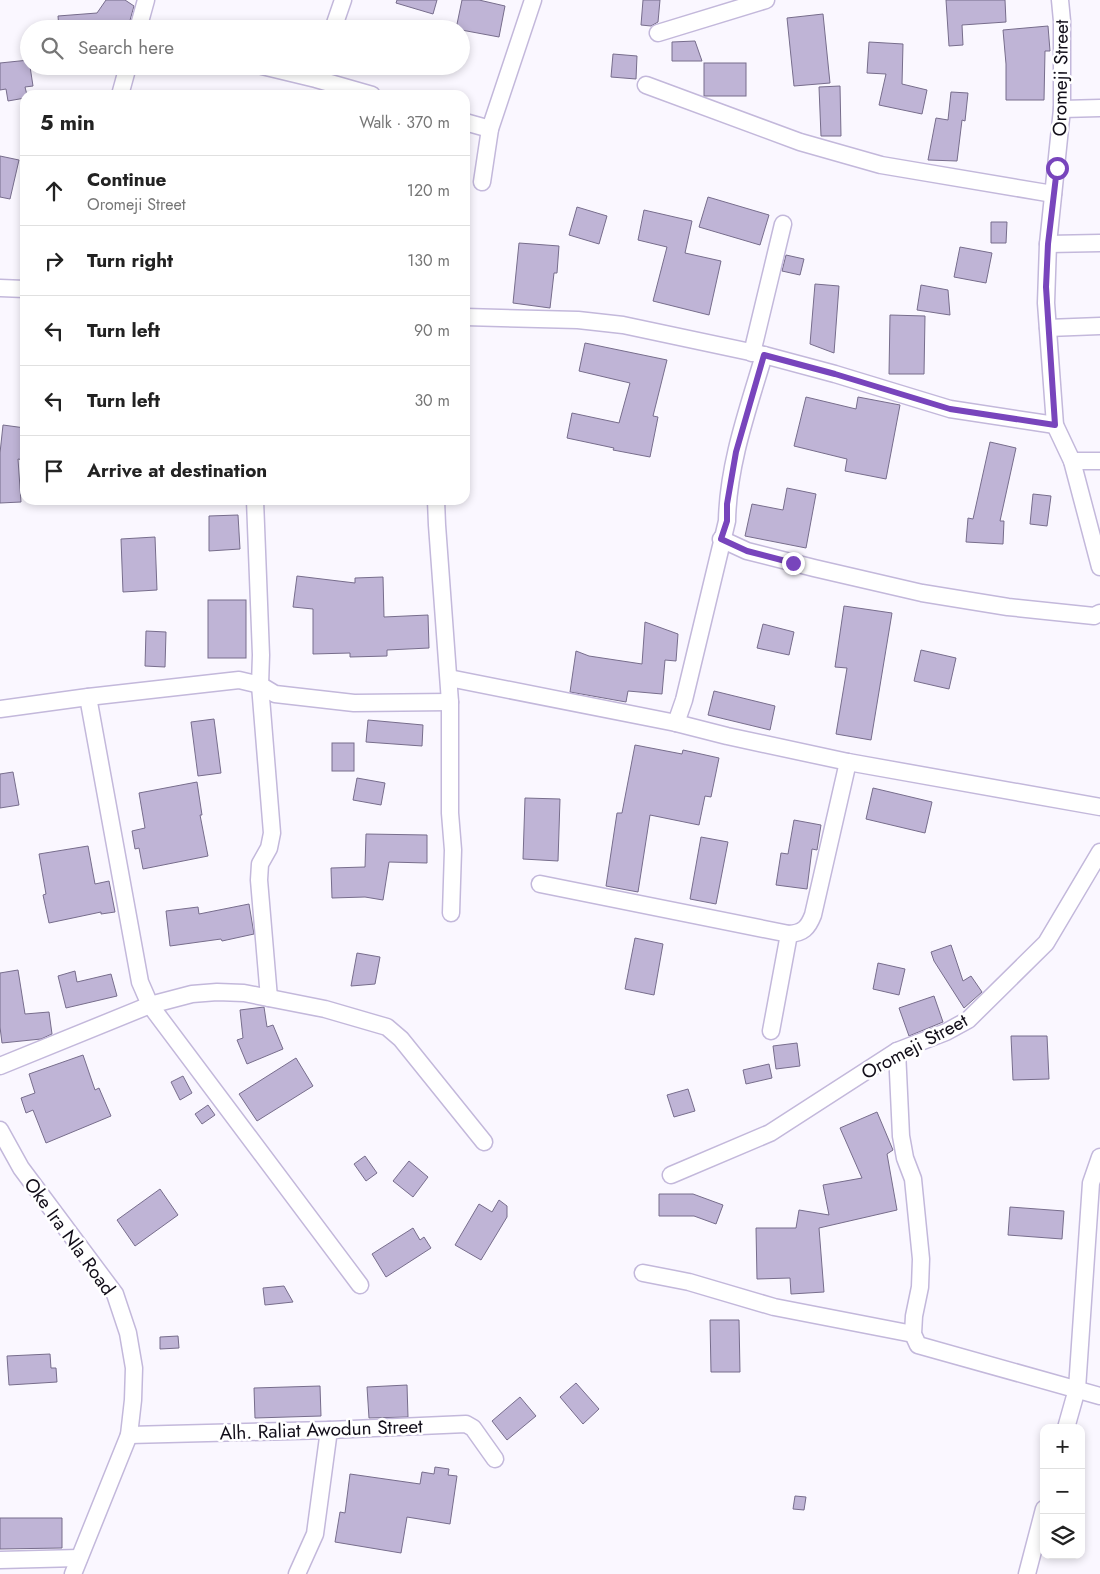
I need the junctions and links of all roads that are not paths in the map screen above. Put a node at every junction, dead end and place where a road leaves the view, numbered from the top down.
1 (146, 0) edge
2 (343, 0) edge
3 (533, 0) edge
4 (766, 0) edge
5 (1060, 0) edge
6 (140, 20) edge
7 (336, 20) edge
8 (658, 33) dead end
9 (126, 75) edge
10 (325, 75) edge
11 (646, 86) dead end
12 (121, 90) edge
13 (360, 90) edge
14 (1100, 108) edge
15 (1062, 109) junction
16 (470, 123) edge
17 (490, 129) junction
18 (482, 182) dead end
19 (1053, 194) junction
20 (783, 224) dead end
21 (1100, 242) edge
22 (1048, 244) junction
23 (0, 288) edge
24 (20, 290) edge
25 (470, 317) edge
26 (1100, 326) edge
27 (1048, 328) junction
28 (758, 354) junction
29 (1055, 425) junction
30 (1072, 461) junction
31 (1100, 461) edge
32 (256, 505) edge
33 (436, 505) edge
34 (721, 539) junction
35 (1100, 567) edge
36 (1100, 613) edge
37 (449, 678) junction
38 (260, 685) junction
39 (88, 697) junction
40 (450, 702) junction
41 (0, 709) edge
42 (676, 723) junction
43 (848, 762) junction
44 (1100, 807) edge
45 (1100, 852) edge
46 (540, 884) dead end
47 (451, 913) dead end
48 (789, 934) junction
49 (269, 998) junction
50 (150, 1005) junction
51 (771, 1031) dead end
52 (897, 1051) junction
53 (0, 1066) edge
54 (0, 1130) edge
55 (484, 1142) dead end
56 (1100, 1157) edge
57 (671, 1175) dead end
58 (643, 1273) dead end
59 (360, 1285) dead end
60 (913, 1334) junction
61 (1077, 1389) junction
62 (1100, 1396) edge
63 (1067, 1424) edge
64 (329, 1430) junction
65 (129, 1435) junction
66 (495, 1459) dead end
67 (1043, 1514) edge
68 (79, 1558) junction
69 (0, 1560) edge
70 (73, 1574) edge
71 (297, 1574) edge
72 (1027, 1574) edge

1 - 6 street
2 - 7 street
3 - 17 street
4 - 8 street
5 - 15 street, Oromeji Street
9 - 12 street
10 - 13 street
11 - 19 street
14 - 15 street
15 - 19 street, Oromeji Street
16 - 17 street
17 - 18 street
19 - 22 street, Oromeji Street
20 - 28 street
21 - 22 street
22 - 27 street, Oromeji Street
23 - 24 street
25 - 28 street
26 - 27 street
27 - 29 street, Oromeji Street
28 - 29 street
28 - 34 street
29 - 30 street, Oromeji Street
30 - 31 street
30 - 35 street, Oromeji Street
32 - 38 street
33 - 37 street
34 - 36 street
34 - 42 street
37 - 40 street
37 - 42 street
38 - 39 street
38 - 40 street
38 - 49 street
39 - 41 street
39 - 50 street
40 - 47 street
42 - 43 street
43 - 44 street
43 - 48 street
45 - 52 street, Oromeji Street
46 - 48 street
48 - 51 street
49 - 50 street
49 - 55 street
50 - 53 street
50 - 59 street
52 - 57 street, Oromeji Street
52 - 60 street
54 - 65 street, Oke Ira Nla Road
56 - 61 street
58 - 60 street
60 - 61 street
61 - 62 street
61 - 63 street
64 - 65 street, Alh. Raliat Awodun Street
64 - 66 street, Alh. Raliat Awodun Street
64 - 71 street
65 - 68 street, Oke Ira Nla Road
67 - 72 street
68 - 69 street
68 - 70 street, Oke Ira Nla Road

